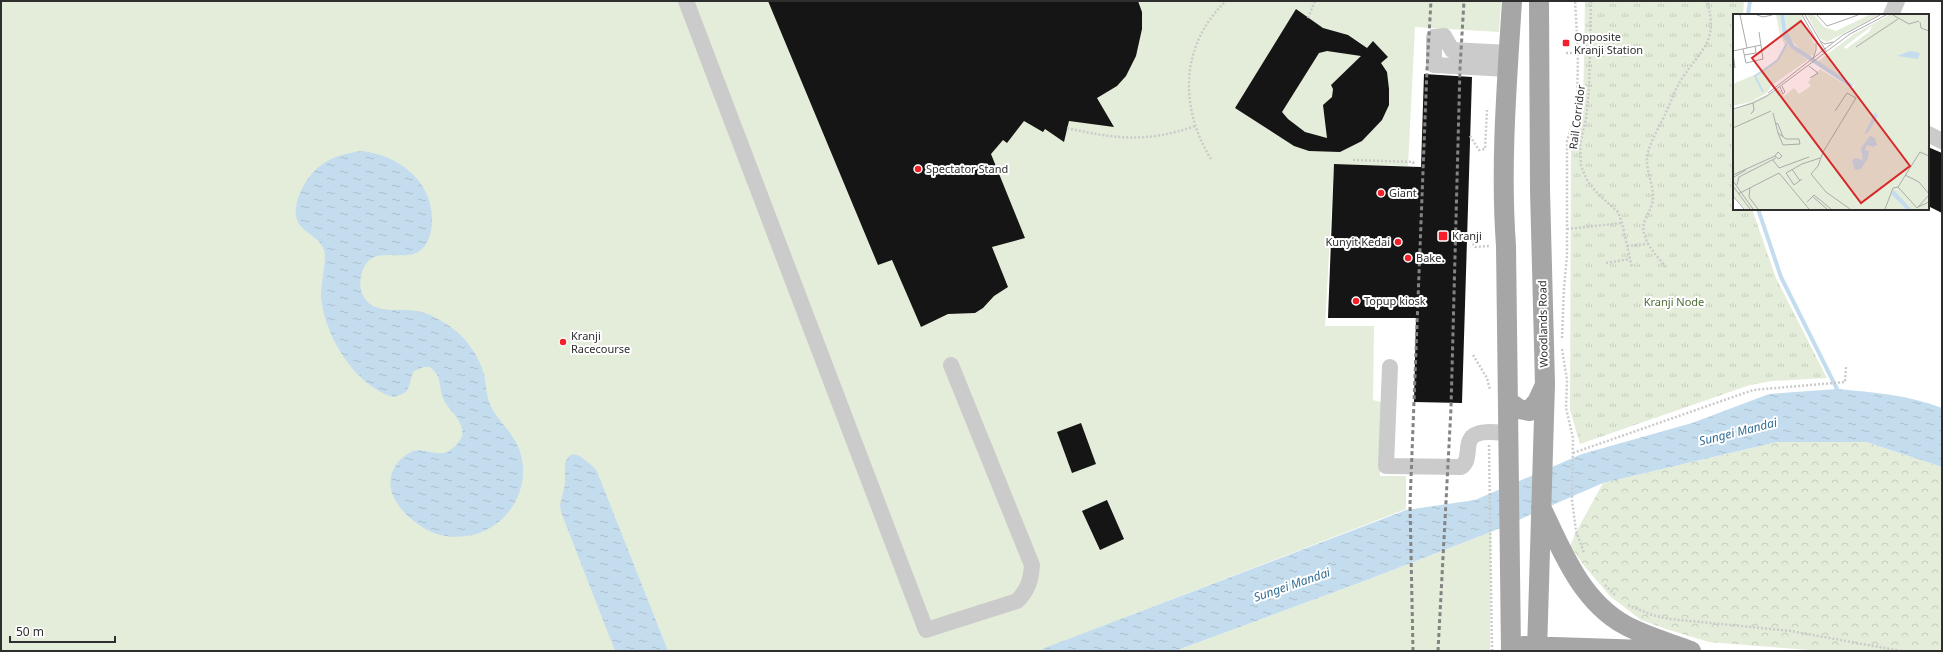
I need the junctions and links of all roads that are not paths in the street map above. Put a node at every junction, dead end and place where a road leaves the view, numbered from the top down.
1 (686, 1) edge
2 (1512, 1) edge
3 (1539, 1) edge
4 (1897, 1) edge
5 (1891, 14) edge
6 (1929, 135) edge
7 (1942, 142) edge
8 (951, 365) dead end
9 (1390, 367) dead end
10 (1545, 384) junction
11 (1500, 400) junction
12 (1509, 433) junction
13 (1540, 504) junction
14 (1511, 648) edge
15 (1537, 649) edge
16 (1691, 651) edge

1 - 8 lane
2 - 11 main road
3 - 10 main road, Woodlands Road
4 - 5 lane
6 - 7 lane
9 - 12 lane
10 - 11 main road
10 - 13 main road, Woodlands Road
11 - 12 main road
12 - 14 main road
13 - 15 main road, Woodlands Road
13 - 16 main road
14 - 15 main road
15 - 16 main road

